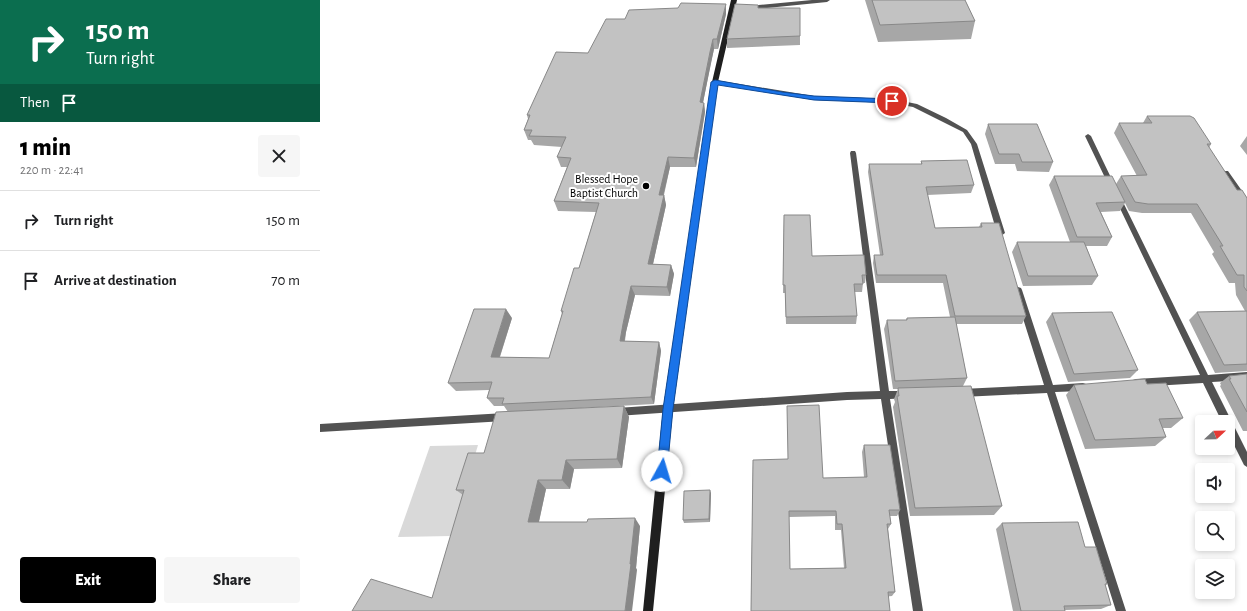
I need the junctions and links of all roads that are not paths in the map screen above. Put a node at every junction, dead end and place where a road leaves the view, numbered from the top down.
1 (827, 0) edge
2 (733, 3) edge
3 (715, 82) junction
4 (1088, 136) dead end
5 (853, 152) dead end
6 (1221, 166) edge
7 (1247, 204) edge
8 (1003, 240) edge
9 (1017, 285) edge
10 (1247, 376) edge
11 (1206, 378) junction
12 (1127, 383) edge
13 (1096, 386) edge
14 (1049, 389) junction
15 (955, 393) edge
16 (917, 395) edge
17 (886, 396) junction
18 (668, 409) junction
19 (605, 412) edge
20 (1224, 415) edge
21 (511, 417) edge
22 (320, 428) edge
23 (1235, 437) edge
24 (1247, 462) edge
25 (648, 611) edge
26 (918, 611) edge
27 (1121, 611) edge

1 - 2 street
2 - 3 street
3 - 8 street
3 - 18 street
4 - 11 street
5 - 17 street
6 - 7 street
9 - 14 street
10 - 11 street
11 - 12 street
11 - 20 street
13 - 14 street
14 - 15 street
14 - 27 street
16 - 17 street
17 - 18 street
17 - 26 street
18 - 19 street
18 - 25 street
21 - 22 street
23 - 24 street

